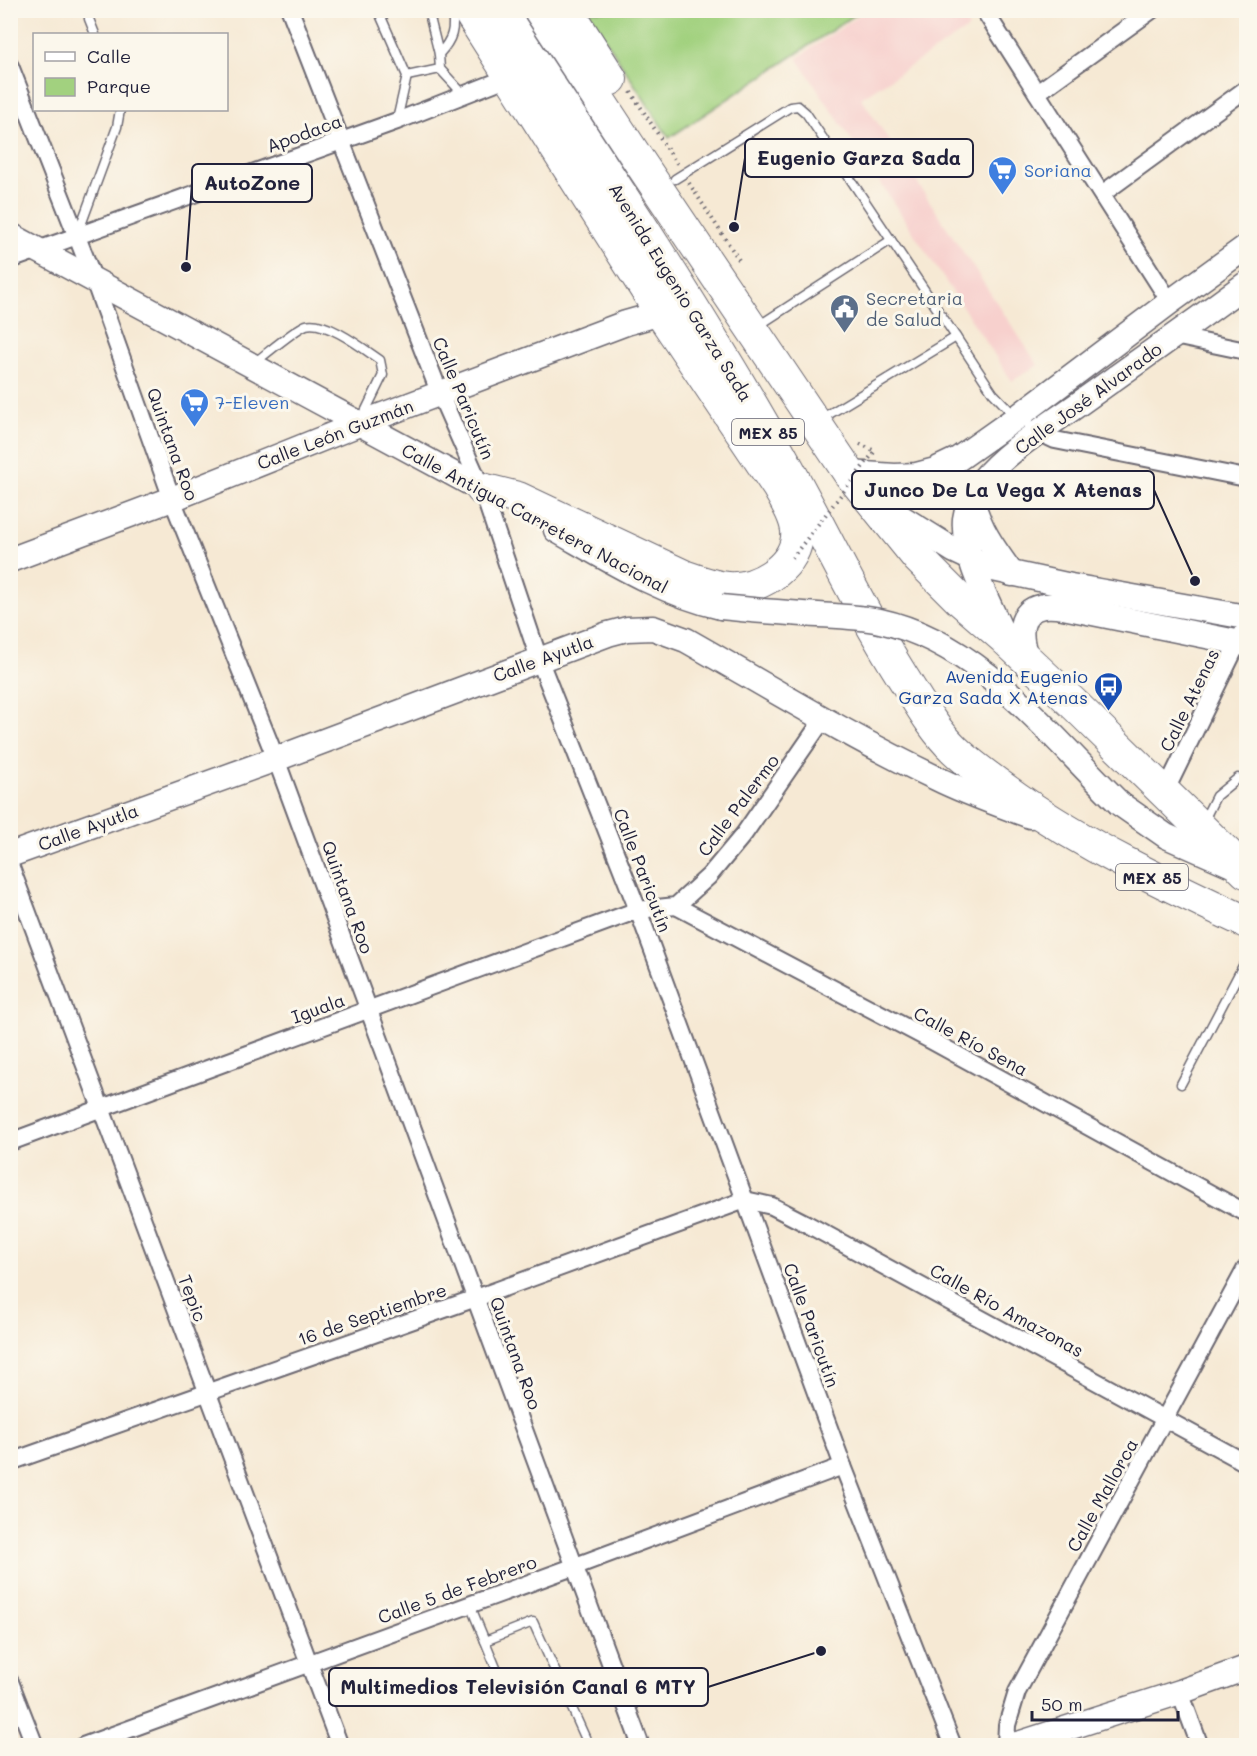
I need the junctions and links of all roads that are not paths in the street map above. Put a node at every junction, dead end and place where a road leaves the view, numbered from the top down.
1 (89, 10) edge
2 (290, 10) edge
3 (378, 10) edge
4 (428, 10) edge
5 (451, 10) edge
6 (468, 10) edge
7 (500, 10) edge
8 (540, 10) edge
9 (567, 10) edge
10 (984, 10) edge
11 (1152, 10) edge
12 (95, 33) edge
13 (439, 54) junction
14 (10, 66) edge
15 (440, 69) junction
16 (406, 76) junction
17 (509, 77) junction
18 (1246, 89) edge
19 (1038, 93) junction
20 (464, 95) junction
21 (120, 111) edge
22 (397, 121) junction
23 (339, 141) junction
24 (680, 176) junction
25 (1102, 194) junction
26 (10, 235) edge
27 (77, 236) junction
28 (891, 240) junction
29 (39, 250) junction
30 (1244, 254) edge
31 (10, 260) edge
32 (94, 280) junction
33 (1246, 284) edge
34 (1170, 302) junction
35 (744, 317) junction
36 (666, 319) junction
37 (1174, 336) junction
38 (956, 338) junction
39 (1246, 351) edge
40 (251, 365) junction
41 (730, 370) junction
42 (440, 394) junction
43 (825, 417) junction
44 (1017, 418) junction
45 (359, 424) junction
46 (764, 426) junction
47 (1037, 433) junction
48 (764, 466) junction
49 (865, 467) junction
50 (1246, 478) edge
51 (482, 489) junction
52 (971, 498) junction
53 (172, 500) junction
54 (10, 560) edge
55 (972, 560) junction
56 (1012, 574) junction
57 (1246, 617) edge
58 (1244, 637) edge
59 (1004, 638) junction
60 (539, 659) junction
61 (1027, 660) junction
62 (824, 718) junction
63 (276, 759) junction
64 (1246, 782) edge
65 (1165, 792) junction
66 (1059, 827) junction
67 (1200, 827) junction
68 (10, 855) edge
69 (10, 865) edge
70 (1244, 871) edge
71 (676, 906) junction
72 (638, 910) junction
73 (1246, 922) edge
74 (1246, 960) edge
75 (369, 1010) junction
76 (1181, 1084) dead end
77 (101, 1108) junction
78 (10, 1142) edge
79 (745, 1200) junction
80 (1246, 1213) edge
81 (1246, 1268) edge
82 (476, 1298) junction
83 (207, 1392) junction
84 (1166, 1419) junction
85 (10, 1462) edge
86 (1246, 1463) edge
87 (843, 1466) junction
88 (573, 1567) junction
89 (470, 1605) junction
90 (485, 1641) junction
91 (310, 1663) junction
92 (1246, 1668) edge
93 (557, 1676) junction
94 (10, 1682) edge
95 (1180, 1692) junction
96 (35, 1746) edge
97 (83, 1746) edge
98 (340, 1746) edge
99 (590, 1746) edge
100 (641, 1746) edge
101 (953, 1746) edge
102 (1006, 1746) edge
103 (1012, 1746) edge
104 (1200, 1746) edge

1 - 12 lane
2 - 23 street, Calle Paricutín
3 - 16 lane
4 - 13 lane
5 - 13 lane
6 - 17 highway
7 - 41 highway, Avenida Eugenio Garza Sada / MEX 85
8 - 35 highway, Avenida Eugenio Garza Sada / MEX 85
9 - 24 highway
10 - 19 street
11 - 19 street
13 - 15 lane
14 - 27 street, Quintana Roo
15 - 16 lane
15 - 20 lane
16 - 22 lane
17 - 20 street, Apodaca
17 - 36 highway
18 - 25 street
19 - 25 street
20 - 22 street, Apodaca
21 - 27 lane
22 - 23 street, Apodaca
23 - 27 street, Apodaca
23 - 42 street, Calle Paricutín
24 - 28 lane
24 - 35 highway
25 - 34 street
26 - 29 street, Calle Antigua Carretera Nacional
27 - 29 street, Apodaca
27 - 32 street, Quintana Roo
28 - 35 lane
28 - 38 lane
29 - 31 street, Apodaca
29 - 32 street, Calle Antigua Carretera Nacional
30 - 34 street, Calle José Alvarado
32 - 40 street, Calle Antigua Carretera Nacional
32 - 53 street, Quintana Roo
33 - 37 street, Calle José Alvarado
34 - 44 street, Calle José Alvarado
35 - 43 highway, Avenida Eugenio Garza Sada / MEX 85
36 - 41 highway
36 - 42 street, Calle León Guzmán
36 - 48 highway
37 - 39 street
37 - 47 street, Calle José Alvarado
38 - 43 lane
38 - 44 lane
40 - 45 street, Calle Antigua Carretera Nacional
40 - 45 lane
41 - 46 highway, Avenida Eugenio Garza Sada / MEX 85
42 - 45 street, Calle León Guzmán
42 - 51 street, Calle Paricutín
43 - 49 highway, Avenida Eugenio Garza Sada / MEX 85
44 - 47 street
44 - 49 street, Calle José Alvarado
45 - 51 street, Calle Antigua Carretera Nacional
45 - 53 street, Calle León Guzmán
46 - 48 highway
46 - 66 highway, Avenida Eugenio Garza Sada / MEX 85
47 - 50 street
47 - 52 street, Calle José Alvarado
48 - 51 highway
49 - 55 street
49 - 59 highway, Avenida Eugenio Garza Sada / MEX 85
51 - 60 street, Calle Paricutín
51 - 70 street, Calle Antigua Carretera Nacional, bridge
52 - 55 street, Calle José Alvarado
52 - 56 street
53 - 54 street, Calle León Guzmán
53 - 63 street, Quintana Roo
55 - 56 street
55 - 59 street, Calle José Alvarado
56 - 57 street
58 - 61 street
58 - 65 street, Calle Atenas
59 - 61 highway, Avenida Eugenio Garza Sada / MEX 85
60 - 62 street, Calle Ayutla
60 - 63 street, Calle Ayutla
60 - 72 street, Calle Paricutín
61 - 65 highway, Avenida Eugenio Garza Sada / MEX 85
62 - 66 street, Calle Ayutla
62 - 71 street, Calle Palermo
63 - 68 street, Calle Ayutla
63 - 75 street, Quintana Roo
64 - 67 lane
65 - 67 highway, Avenida Eugenio Garza Sada / MEX 85
66 - 73 highway, Avenida Eugenio Garza Sada / MEX 85
67 - 70 highway, Avenida Eugenio Garza Sada / MEX 85
69 - 77 street, Tepic
71 - 72 street
71 - 80 street, Calle Río Sena
72 - 75 street, Iguala
72 - 79 street, Calle Paricutín
74 - 76 lane
75 - 77 street, Iguala
75 - 82 street, Quintana Roo
77 - 78 street, Iguala
77 - 83 street, Tepic
79 - 82 street, 16 de Septiembre
79 - 84 street, Calle Río Amazonas
79 - 87 street, Calle Paricutín
81 - 84 street, Calle Mallorca
82 - 83 street, 16 de Septiembre
82 - 88 street, Quintana Roo
83 - 85 street, 16 de Septiembre
83 - 91 street, Tepic
84 - 86 street, Calle Río Amazonas
84 - 102 street, Calle Mallorca
87 - 88 street, Calle 5 de Febrero
87 - 101 street, Calle Paricutín
88 - 89 street, Calle 5 de Febrero
88 - 100 street, Quintana Roo
89 - 90 lane
89 - 91 street, Calle 5 de Febrero
90 - 93 lane
90 - 93 lane
91 - 97 street, Calle 5 de Febrero
91 - 98 street, Tepic
92 - 95 street
93 - 99 lane
94 - 96 street
95 - 103 street
95 - 104 street

